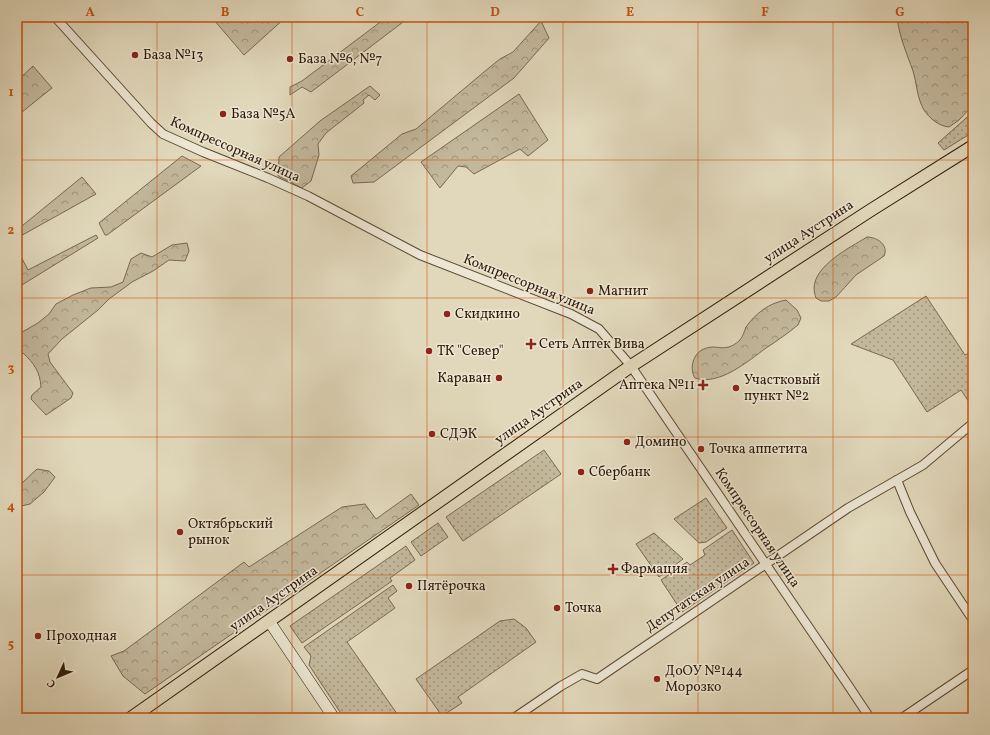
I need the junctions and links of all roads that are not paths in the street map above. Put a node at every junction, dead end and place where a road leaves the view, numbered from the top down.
1 (54, 17) edge
2 (973, 146) edge
3 (631, 366) junction
4 (973, 423) edge
5 (897, 480) junction
6 (766, 564) junction
7 (973, 620) edge
8 (269, 621) junction
9 (973, 670) edge
10 (131, 718) edge
11 (334, 718) edge
12 (514, 718) edge
13 (870, 718) edge
14 (902, 718) edge

1 - 3 street, Компрессорная улица
2 - 3 main road, улица Аустрина
3 - 6 street, Компрессорная улица
3 - 8 main road, улица Аустрина
4 - 5 street, Депутатская улица
5 - 6 street, Депутатская улица
5 - 7 street
6 - 12 street, Депутатская улица
6 - 13 street, Компрессорная улица
8 - 10 main road, улица Аустрина
8 - 11 street
9 - 14 street

